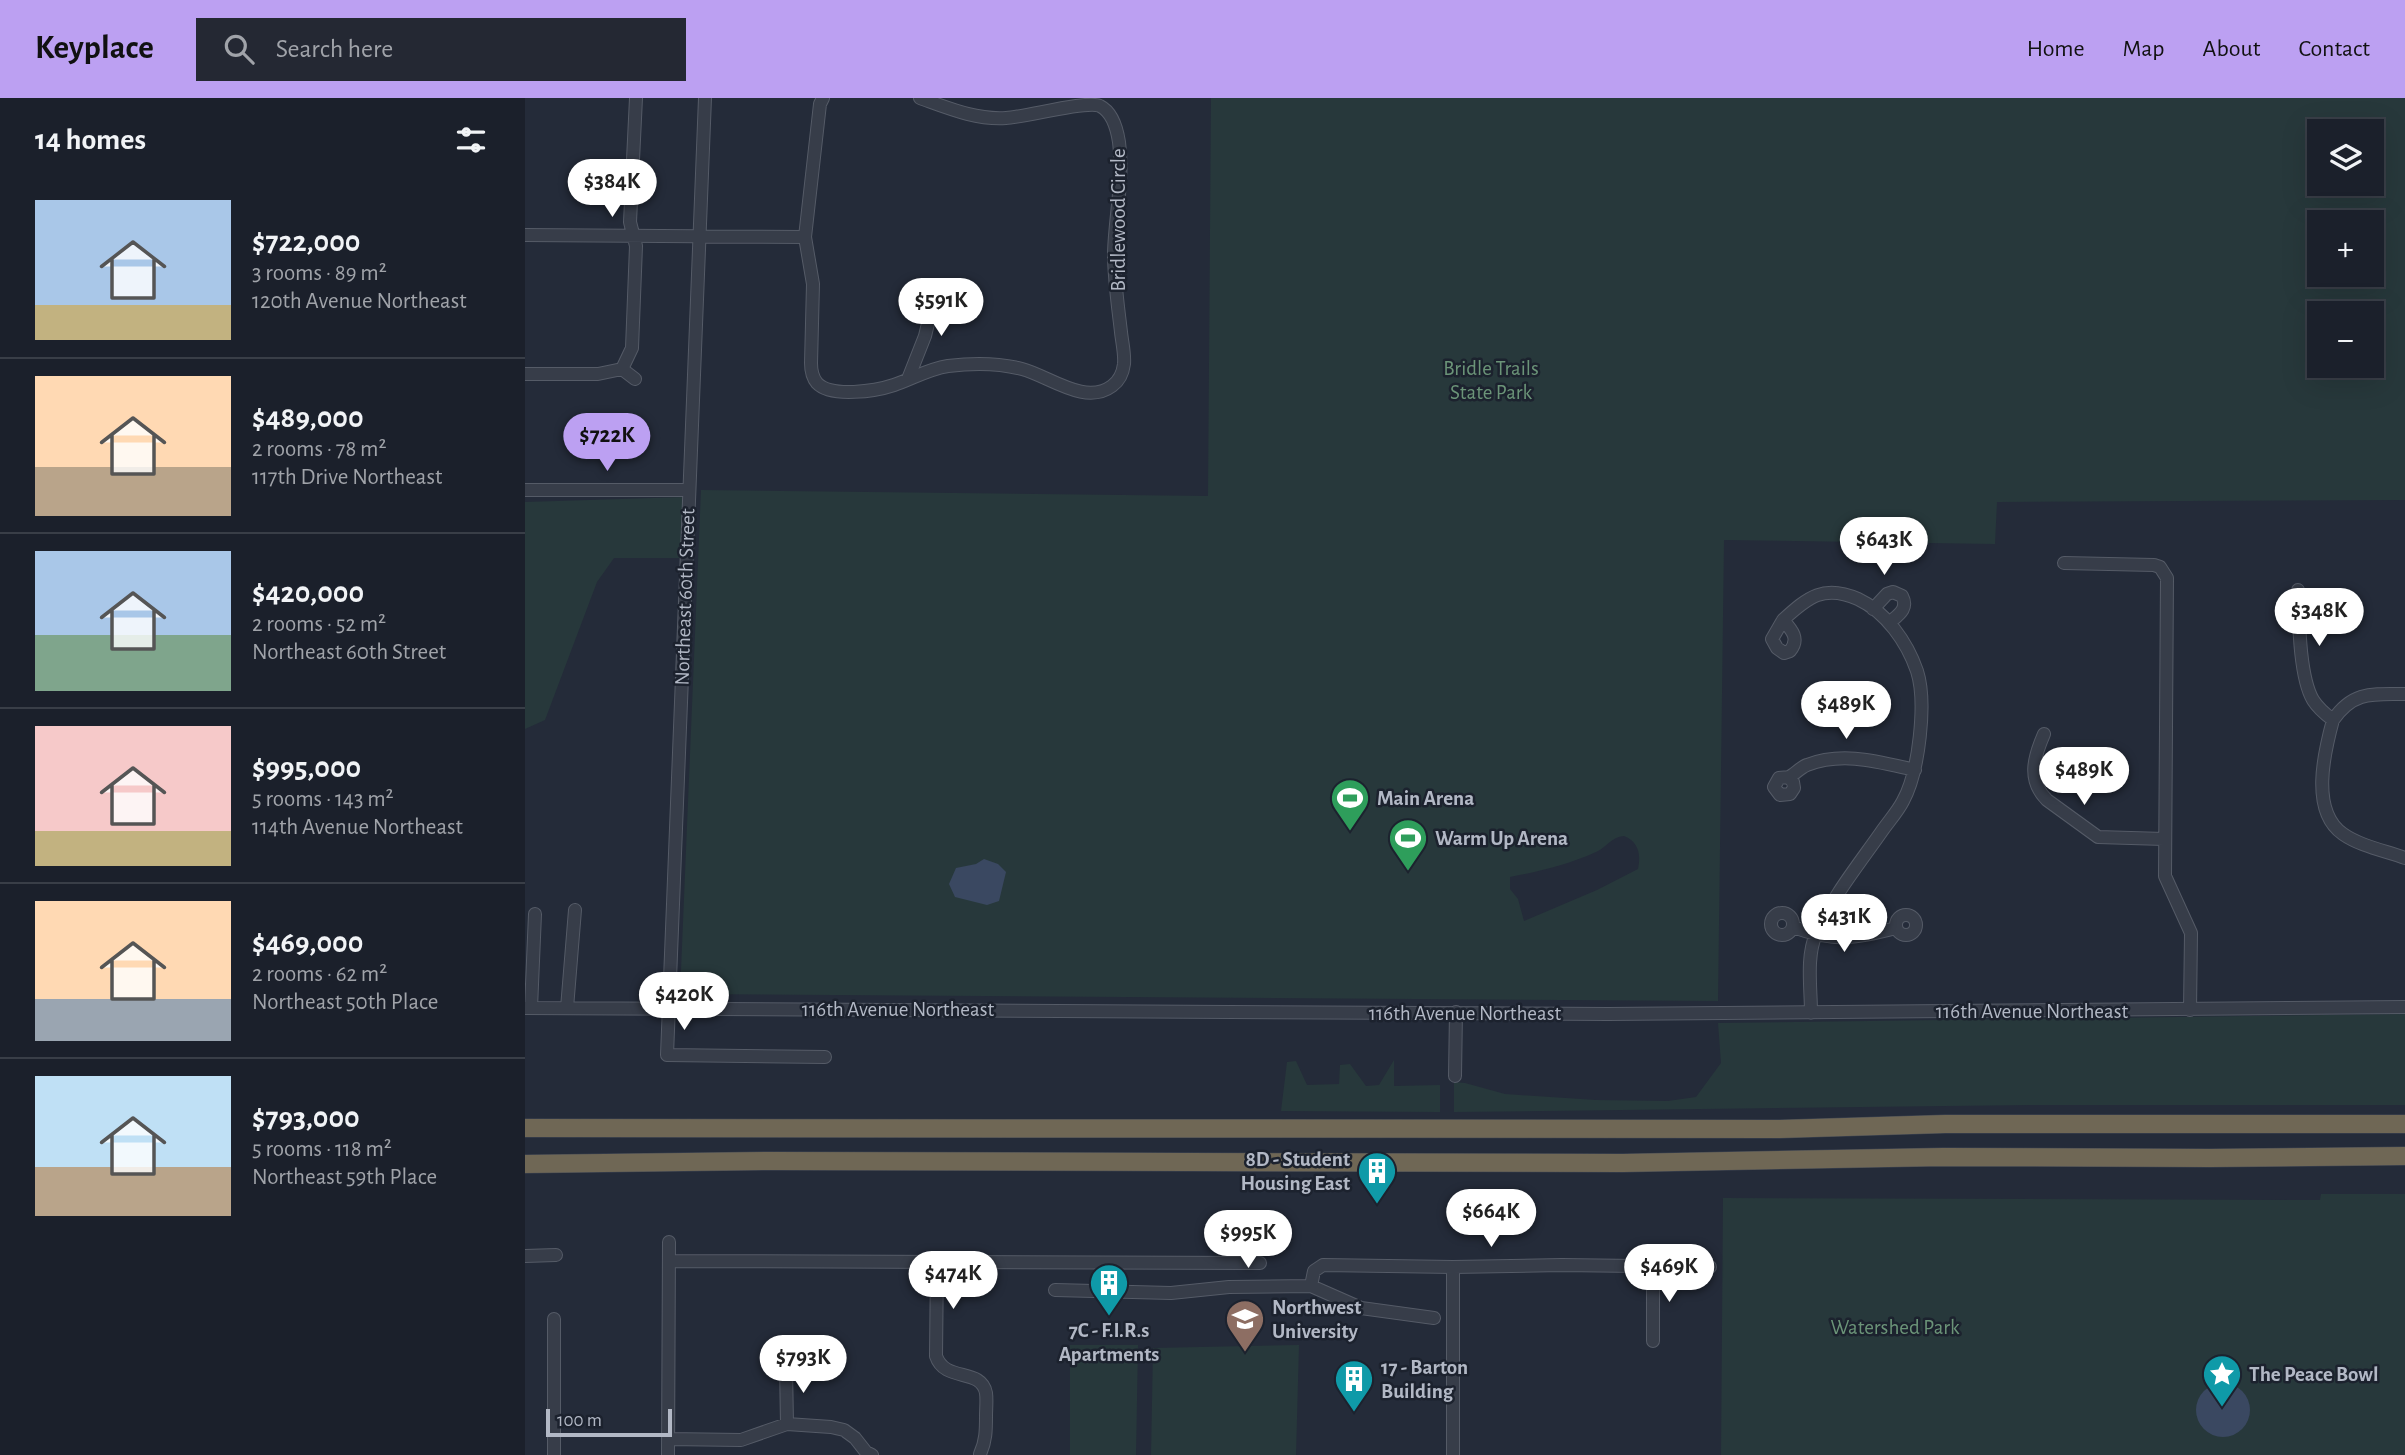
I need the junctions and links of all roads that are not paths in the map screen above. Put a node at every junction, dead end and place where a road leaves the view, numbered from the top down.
1 (636, 98) edge
2 (705, 98) edge
3 (823, 98) edge
4 (920, 98) edge
5 (525, 235) edge
6 (633, 236) junction
7 (700, 236) junction
8 (805, 237) junction
9 (924, 295) dead end
10 (622, 369) junction
11 (525, 374) edge
12 (635, 379) dead end
13 (908, 379) junction
14 (525, 490) edge
15 (689, 490) junction
16 (2064, 563) dead end
17 (2298, 590) dead end
18 (1882, 615) junction
19 (1783, 620) dead end
20 (2405, 694) edge
21 (2333, 720) junction
22 (2044, 734) dead end
23 (1915, 770) junction
24 (1788, 777) dead end
25 (2164, 839) junction
26 (2405, 858) edge
27 (575, 910) dead end
28 (534, 914) edge
29 (1793, 928) dead end
30 (1896, 928) dead end
31 (1815, 935) junction
32 (567, 1007) junction
33 (2405, 1007) edge
34 (528, 1008) edge
35 (669, 1008) junction
36 (2190, 1010) junction
37 (1456, 1012) junction
38 (1811, 1013) junction
39 (825, 1056) dead end
40 (1455, 1076) dead end
41 (2405, 1124) edge
42 (525, 1128) edge
43 (2405, 1156) edge
44 (525, 1164) edge
45 (669, 1242) dead end
46 (556, 1255) dead end
47 (525, 1256) edge
48 (669, 1261) junction
49 (937, 1262) junction
50 (1260, 1263) dead end
51 (1653, 1266) junction
52 (1453, 1267) junction
53 (1710, 1267) dead end
54 (1311, 1286) junction
55 (1055, 1290) dead end
56 (1434, 1318) dead end
57 (554, 1319) dead end
58 (1653, 1341) dead end
59 (786, 1367) dead end
60 (787, 1424) junction
61 (668, 1439) junction
62 (554, 1455) edge
63 (668, 1455) edge
64 (872, 1455) edge
65 (980, 1455) edge
66 (1453, 1455) edge

1 - 6 street
2 - 7 street, Northeast 60th Street
3 - 8 street, Bridlewood Circle
4 - 13 street, Bridlewood Circle
5 - 6 street
6 - 7 street
6 - 10 street
7 - 8 street
7 - 15 street, Northeast 60th Street
8 - 13 street, Bridlewood Circle
9 - 13 street
10 - 11 street
10 - 12 street
14 - 15 street
15 - 35 street, Northeast 60th Street
16 - 25 street
17 - 21 street
18 - 18 street
18 - 19 street
18 - 23 street
20 - 21 street
21 - 26 street
22 - 25 street
23 - 24 street
23 - 31 street
25 - 36 street
27 - 32 street
28 - 34 street
29 - 31 street
30 - 31 street
31 - 38 street
32 - 34 street, 116th Avenue Northeast
32 - 35 street, 116th Avenue Northeast
33 - 36 street, 116th Avenue Northeast
35 - 37 street, 116th Avenue Northeast
35 - 39 street, Northeast 60th Street
36 - 38 street, 116th Avenue Northeast
37 - 38 street, 116th Avenue Northeast
37 - 40 street
41 - 42 highway
43 - 44 highway
45 - 48 street
46 - 47 street
48 - 49 street
48 - 61 street
49 - 50 street
49 - 65 street
51 - 52 street
51 - 53 street
51 - 58 street
52 - 54 street
52 - 66 street
54 - 55 street
54 - 56 street
57 - 62 street
59 - 60 street
60 - 61 street
60 - 64 street
61 - 63 street

